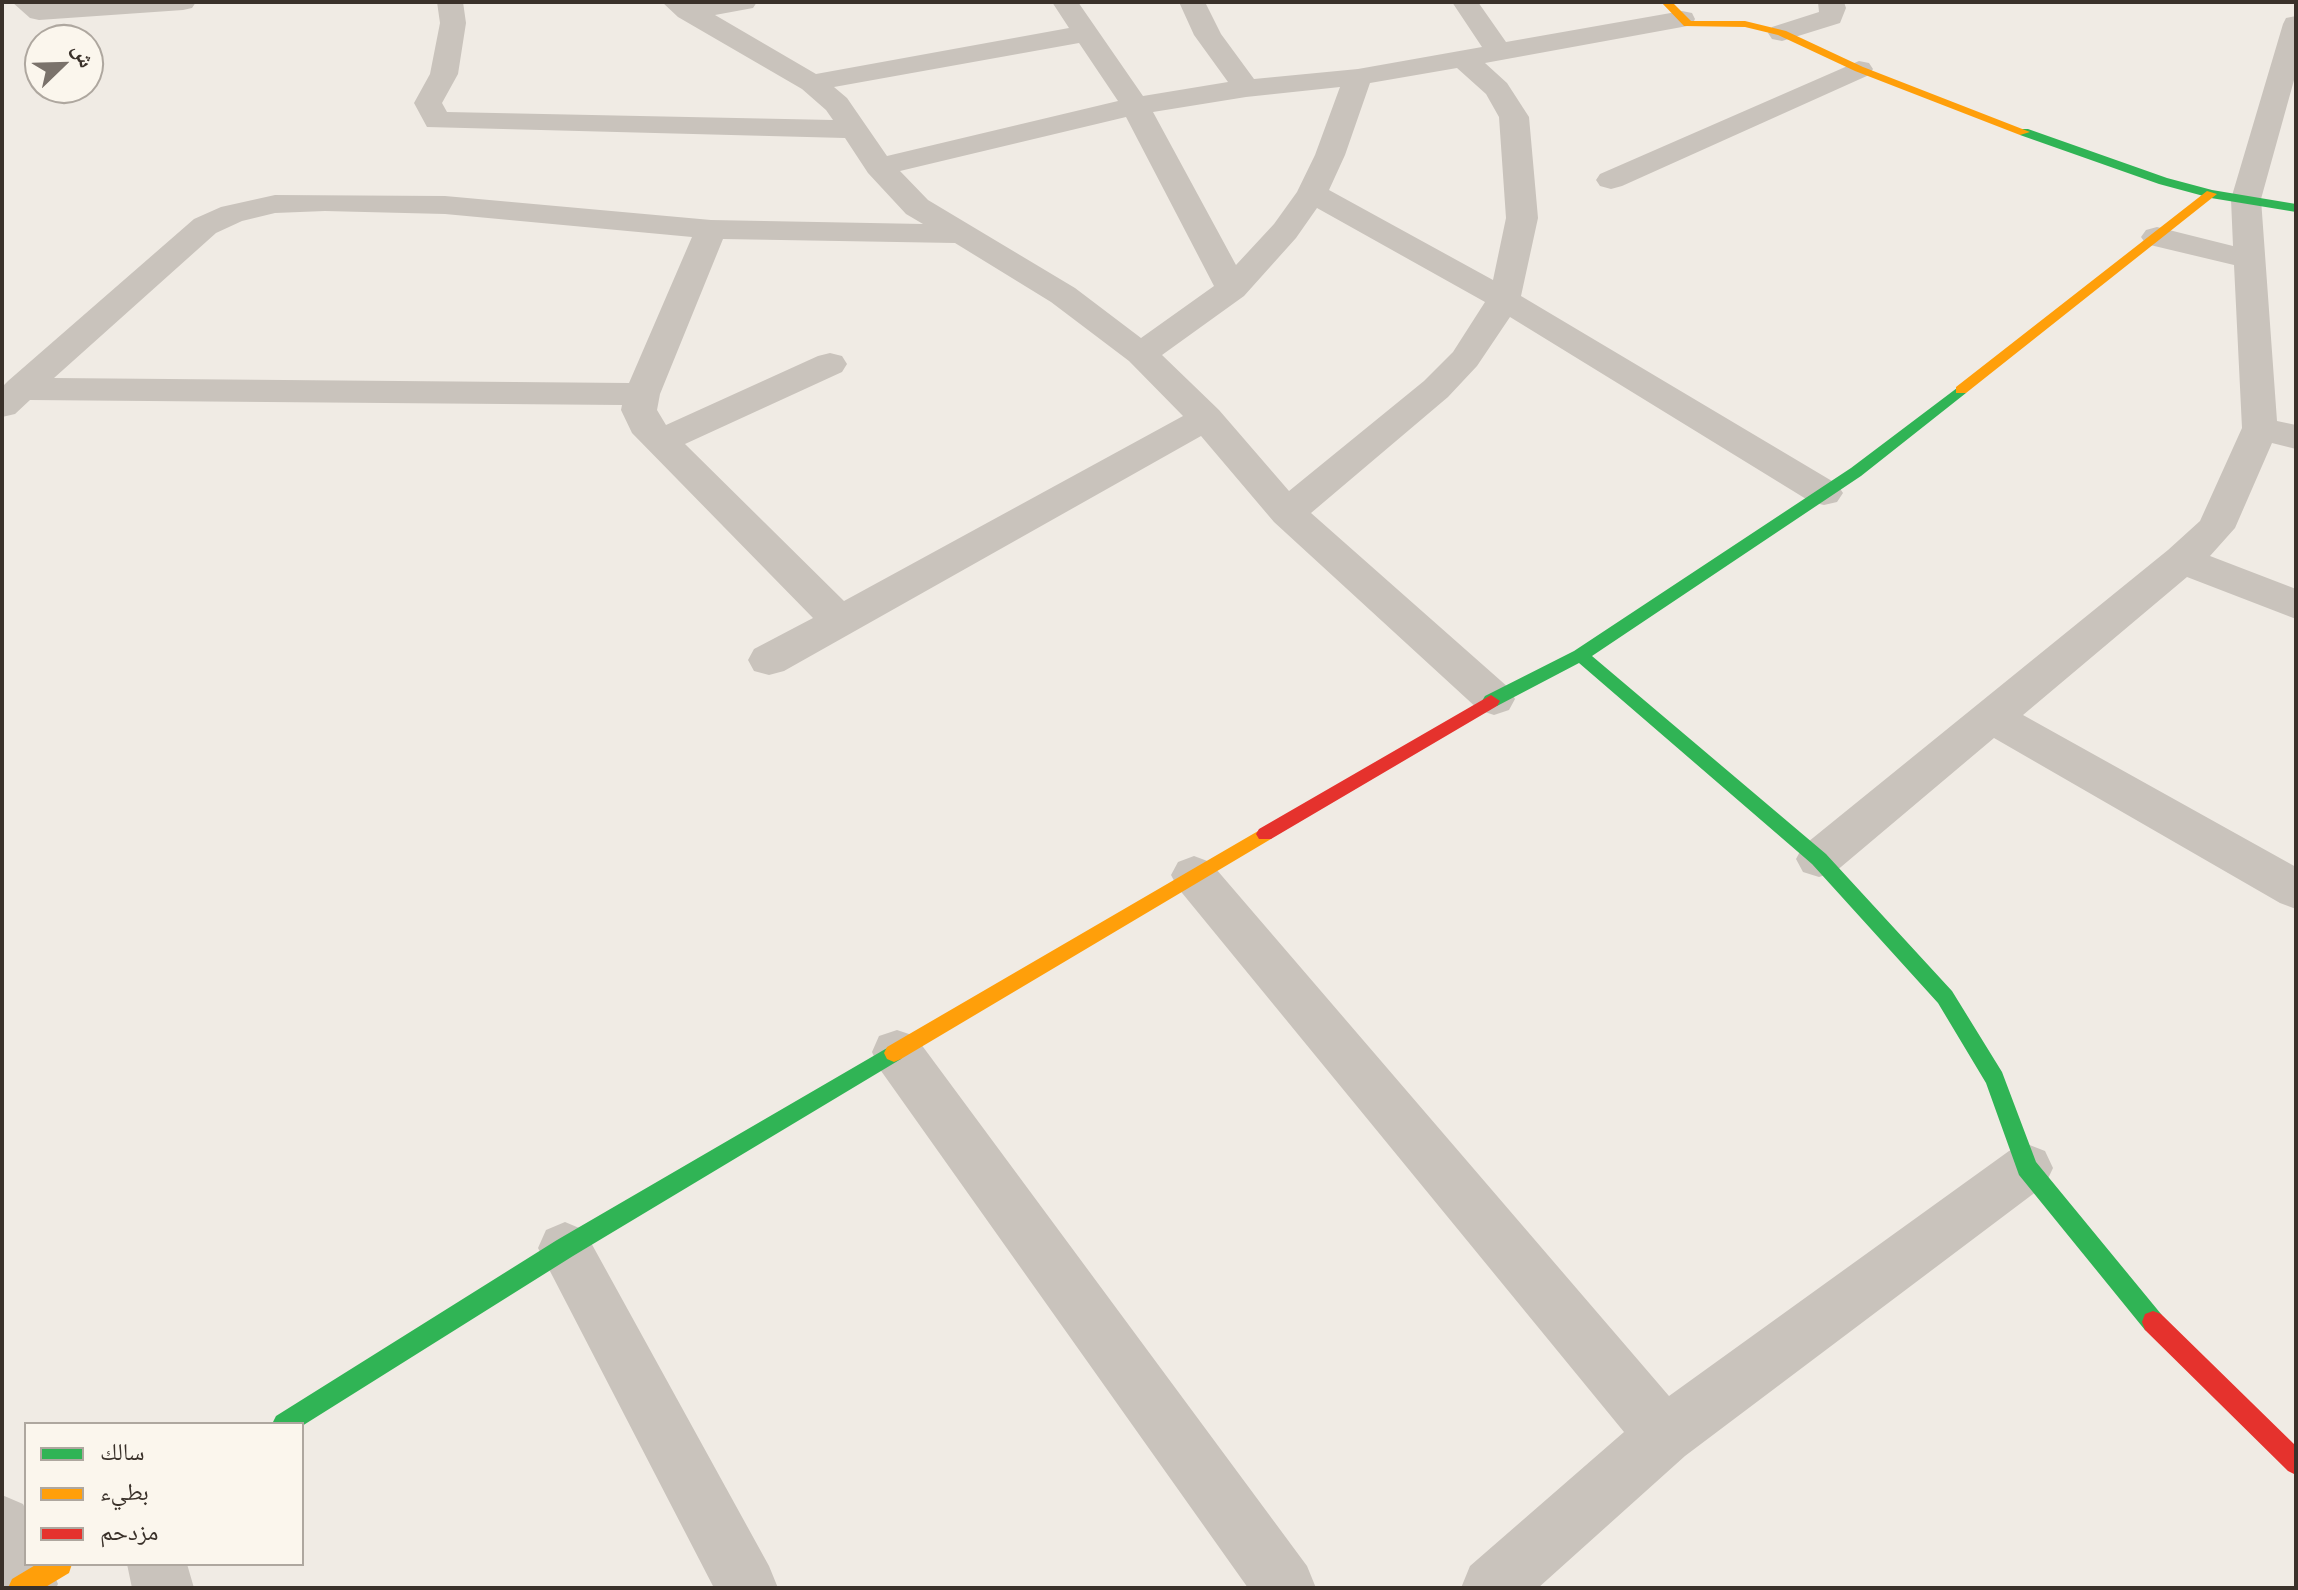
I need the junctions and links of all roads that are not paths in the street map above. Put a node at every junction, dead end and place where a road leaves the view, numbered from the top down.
1 (183, 2) edge
2 (450, 2) edge
3 (744, 2) edge
4 (1065, 2) edge
5 (1192, 2) edge
6 (1465, 2) edge
7 (1831, 2) edge
8 (2279, 2) edge
9 (27, 5) edge
10 (681, 6) edge
11 (2296, 6) edge
12 (1674, 11) edge
13 (2, 18) edge
14 (2296, 24) edge
15 (1086, 33) junction
16 (1782, 33) junction
17 (1499, 52) junction
18 (1463, 58) junction
19 (1859, 69) junction
20 (1358, 77) junction
21 (812, 83) junction
22 (1246, 88) junction
23 (1135, 106) junction
24 (855, 129) junction
25 (879, 167) junction
26 (1611, 180) dead end
27 (1312, 193) junction
28 (2228, 197) junction
29 (2296, 208) edge
30 (711, 229) junction
31 (959, 234) junction
32 (2157, 237) junction
33 (2249, 259) junction
34 (1232, 289) junction
35 (1503, 299) junction
36 (1141, 354) junction
37 (830, 364) dead end
38 (642, 394) junction
39 (11, 397) edge
40 (1206, 418) junction
41 (2278, 432) edge
42 (661, 441) junction
43 (1824, 493) junction
44 (1287, 513) junction
45 (2182, 560) junction
46 (2296, 605) edge
47 (840, 621) junction
48 (1580, 655) junction
49 (769, 660) dead end
50 (1494, 699) junction
51 (1992, 717) junction
52 (1819, 859) junction
53 (1194, 875) junction
54 (2296, 890) edge
55 (897, 1052) junction
56 (2027, 1168) junction
57 (565, 1248) junction
58 (287, 1422) edge
59 (1664, 1435) junction
60 (2296, 1463) edge
61 (2, 1525) edge
62 (24, 1560) edge
63 (158, 1566) edge
64 (163, 1588) edge
65 (747, 1588) edge
66 (1285, 1588) edge
67 (1492, 1588) edge

1 - 9 street
2 - 24 street
3 - 10 street
4 - 15 street
5 - 22 street
6 - 17 street
7 - 16 street
8 - 11 street
9 - 13 street
10 - 21 street
12 - 16 street
12 - 17 street
14 - 28 street
15 - 21 street
15 - 23 street
16 - 19 street
17 - 18 street
18 - 20 street
18 - 35 street
19 - 26 street
19 - 28 street
20 - 22 street
20 - 27 street
21 - 24 street
22 - 23 street
23 - 25 street
23 - 34 street
24 - 25 street
25 - 31 street
27 - 34 street
27 - 35 street
28 - 29 street
28 - 32 street
28 - 33 street
30 - 31 street
30 - 38 street
30 - 39 street
31 - 36 street
32 - 33 street
32 - 43 street
33 - 41 street
34 - 36 street
35 - 43 street
35 - 44 street
36 - 40 street
37 - 42 street
38 - 39 street
38 - 42 street
40 - 44 street
40 - 47 street
41 - 45 street
42 - 47 street
43 - 48 street
44 - 50 street
45 - 46 street
45 - 51 street
47 - 49 street
48 - 50 street
48 - 52 street
50 - 53 street
51 - 52 street
51 - 54 street
52 - 56 street
53 - 55 street
53 - 59 street
55 - 57 street
55 - 66 street
56 - 59 street
56 - 60 street
57 - 58 street
57 - 65 street
59 - 67 street
61 - 62 street
63 - 64 street

